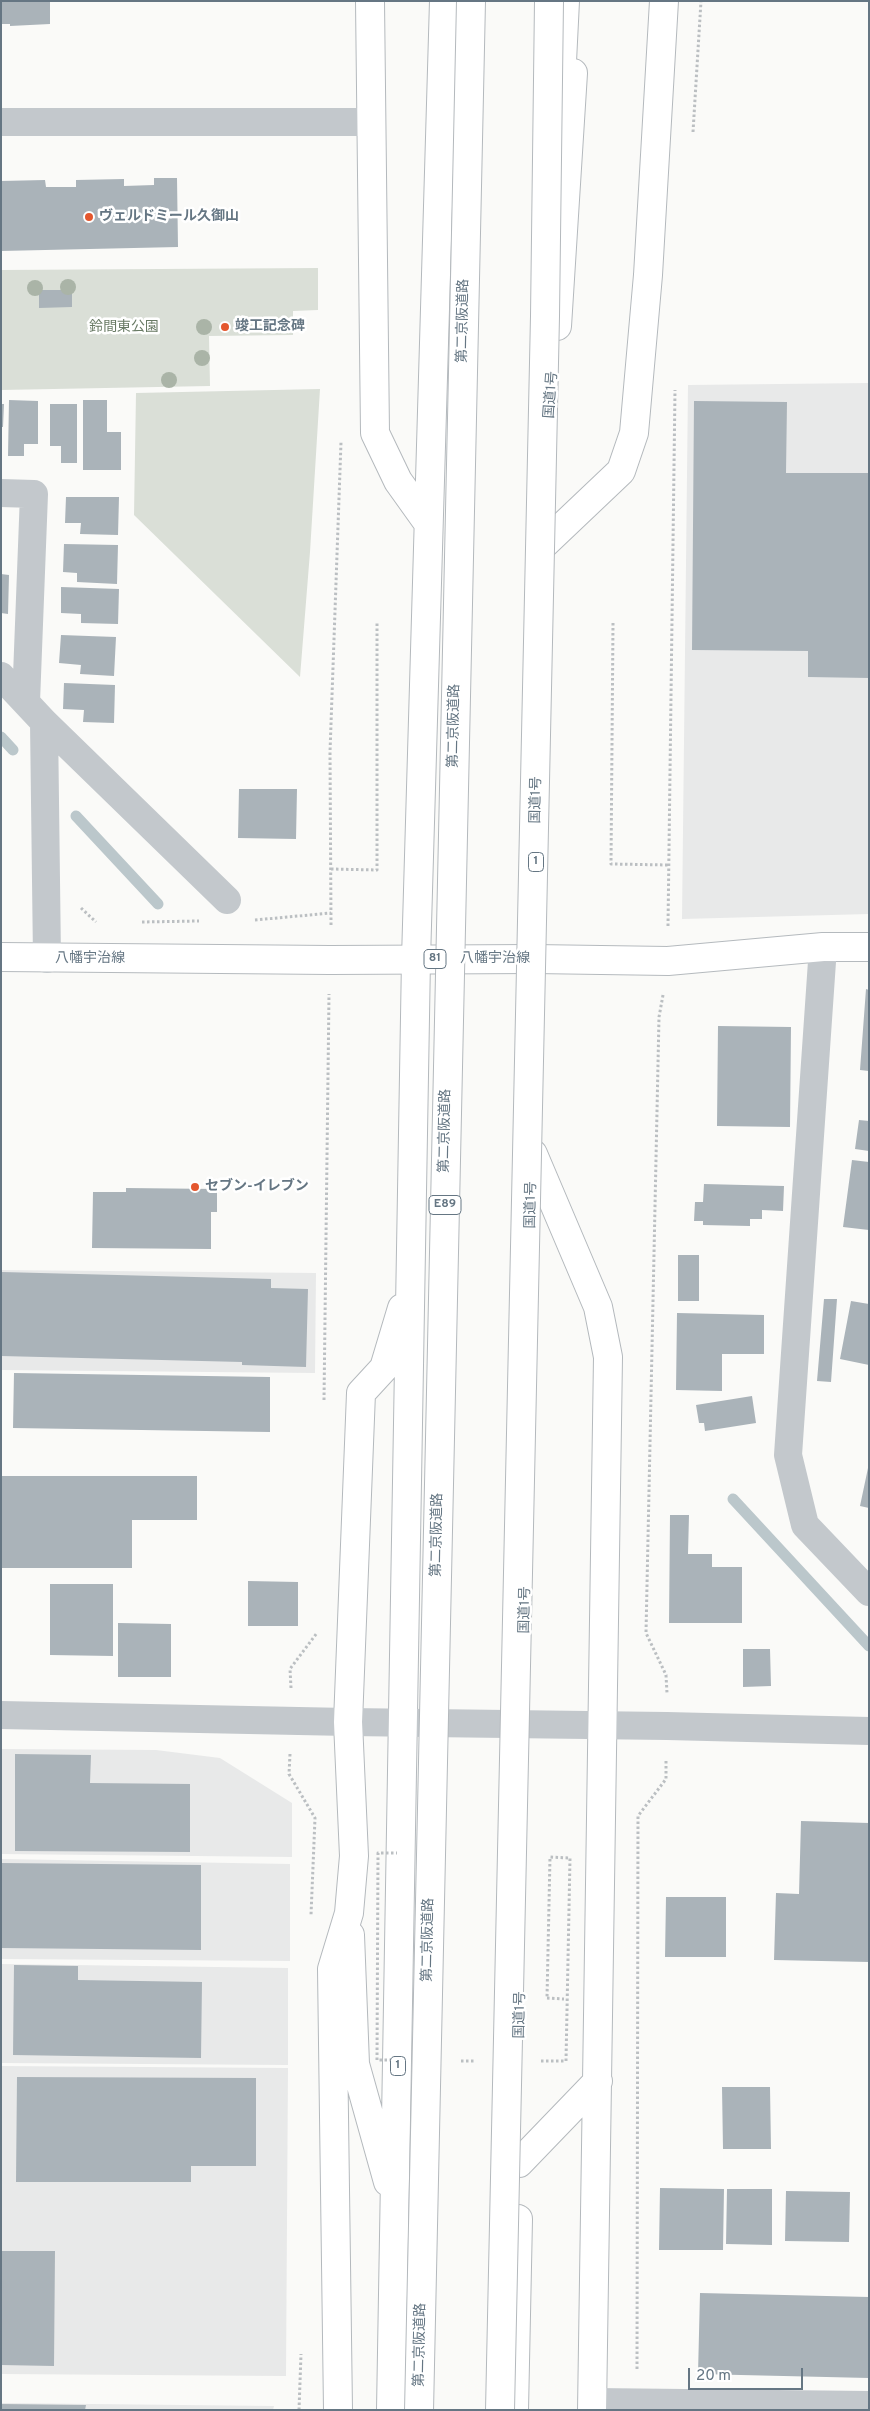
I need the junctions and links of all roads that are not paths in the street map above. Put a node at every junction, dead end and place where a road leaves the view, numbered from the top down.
1 (370, 1) edge
2 (444, 1) edge
3 (471, 1) edge
4 (549, 1) edge
5 (565, 1) edge
6 (578, 1) edge
7 (664, 1) edge
8 (1, 122) edge
9 (372, 122) junction
10 (545, 316) junction
11 (1, 493) edge
12 (428, 523) junction
13 (542, 546) junction
14 (1, 676) edge
15 (26, 702) junction
16 (44, 722) junction
17 (227, 900) dead end
18 (823, 947) junction
19 (869, 947) edge
20 (1, 957) edge
21 (46, 959) junction
22 (416, 959) junction
23 (534, 959) junction
24 (533, 1154) junction
25 (412, 1276) junction
26 (869, 1592) edge
27 (1, 1715) edge
28 (348, 1722) junction
29 (402, 1723) junction
30 (524, 1725) junction
31 (604, 1726) junction
32 (869, 1731) edge
33 (349, 1913) junction
34 (598, 2081) junction
35 (519, 2163) junction
36 (396, 2207) junction
37 (869, 2405) edge
38 (593, 2406) edge
39 (338, 2410) edge
40 (391, 2410) edge
41 (419, 2410) edge
42 (500, 2410) edge
43 (514, 2410) edge

1 - 9 main road
2 - 12 main road, 1
3 - 41 main road, 第二京阪道路 / E89, bridge
4 - 10 main road, bridge
5 - 10 main road, bridge
6 - 13 main road, 国道1号 / 1
7 - 13 main road
8 - 9 street
9 - 12 main road
10 - 42 main road, bridge
11 - 15 street
12 - 22 main road, 1
13 - 23 main road, 国道1号 / 1
14 - 15 street
15 - 16 street
16 - 17 street
16 - 21 street
18 - 19 main road, 八幡宇治線 / 81
18 - 23 main road, 八幡宇治線 / 81
18 - 26 street
20 - 21 main road, 八幡宇治線 / 81
21 - 22 main road, 八幡宇治線 / 81
22 - 23 main road, 八幡宇治線 / 81
22 - 25 main road, 1
23 - 24 main road, 国道1号 / 1
24 - 30 main road, 国道1号 / 1
24 - 31 main road
25 - 28 main road
25 - 29 main road, 1
27 - 28 street
28 - 29 street
28 - 33 main road
29 - 30 street
29 - 36 main road, 1
30 - 31 street
30 - 35 main road, 国道1号 / 1
31 - 32 street
31 - 34 main road
33 - 36 main road
33 - 39 main road
34 - 35 main road
34 - 38 main road
35 - 43 main road, 国道1号 / 1
36 - 40 main road, 1
37 - 38 street

